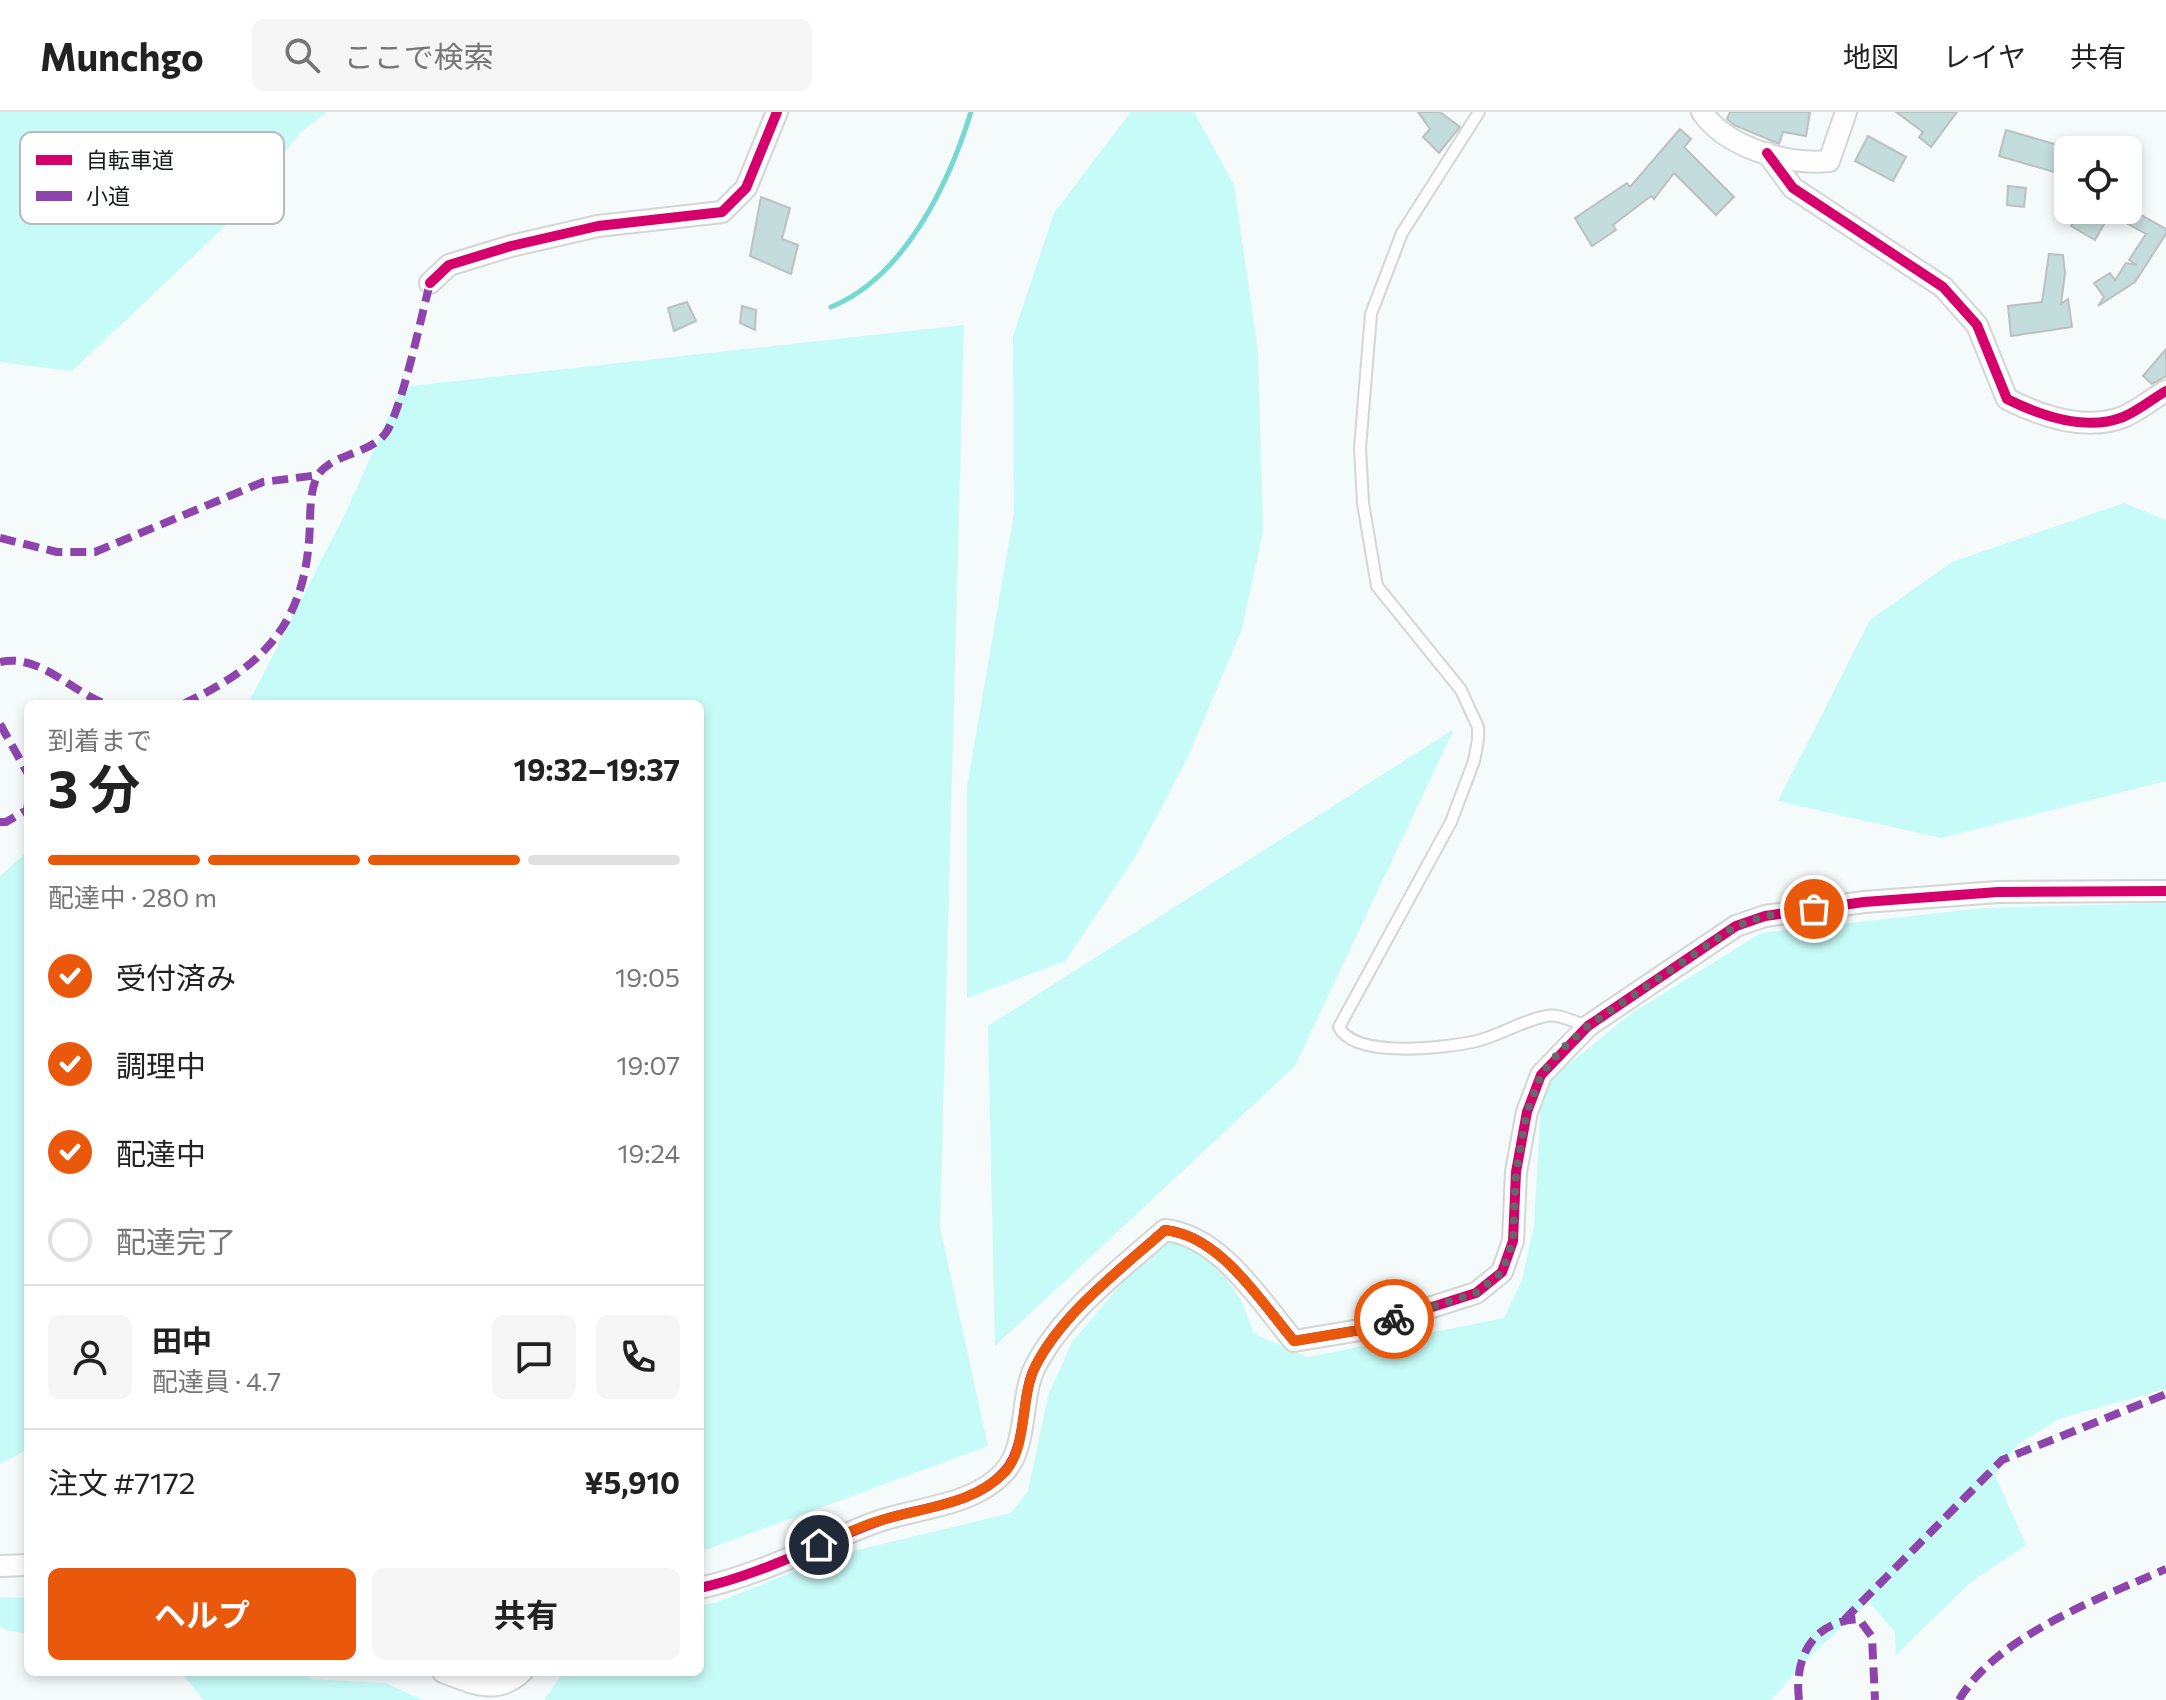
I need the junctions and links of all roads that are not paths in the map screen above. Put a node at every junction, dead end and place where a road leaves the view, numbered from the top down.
1 (777, 112) edge
2 (1479, 112) edge
3 (1702, 112) edge
4 (1846, 112) edge
5 (1767, 153) junction
6 (430, 283) dead end
7 (2166, 391) edge
8 (2166, 891) edge
9 (1588, 1026) junction
10 (24, 1565) edge
11 (0, 1566) edge
12 (704, 1587) edge
13 (453, 1676) edge
14 (518, 1676) edge

1 - 6 street
2 - 9 lane
3 - 5 street
4 - 5 street
5 - 7 street
8 - 9 street
9 - 12 street
10 - 11 street
13 - 14 street

